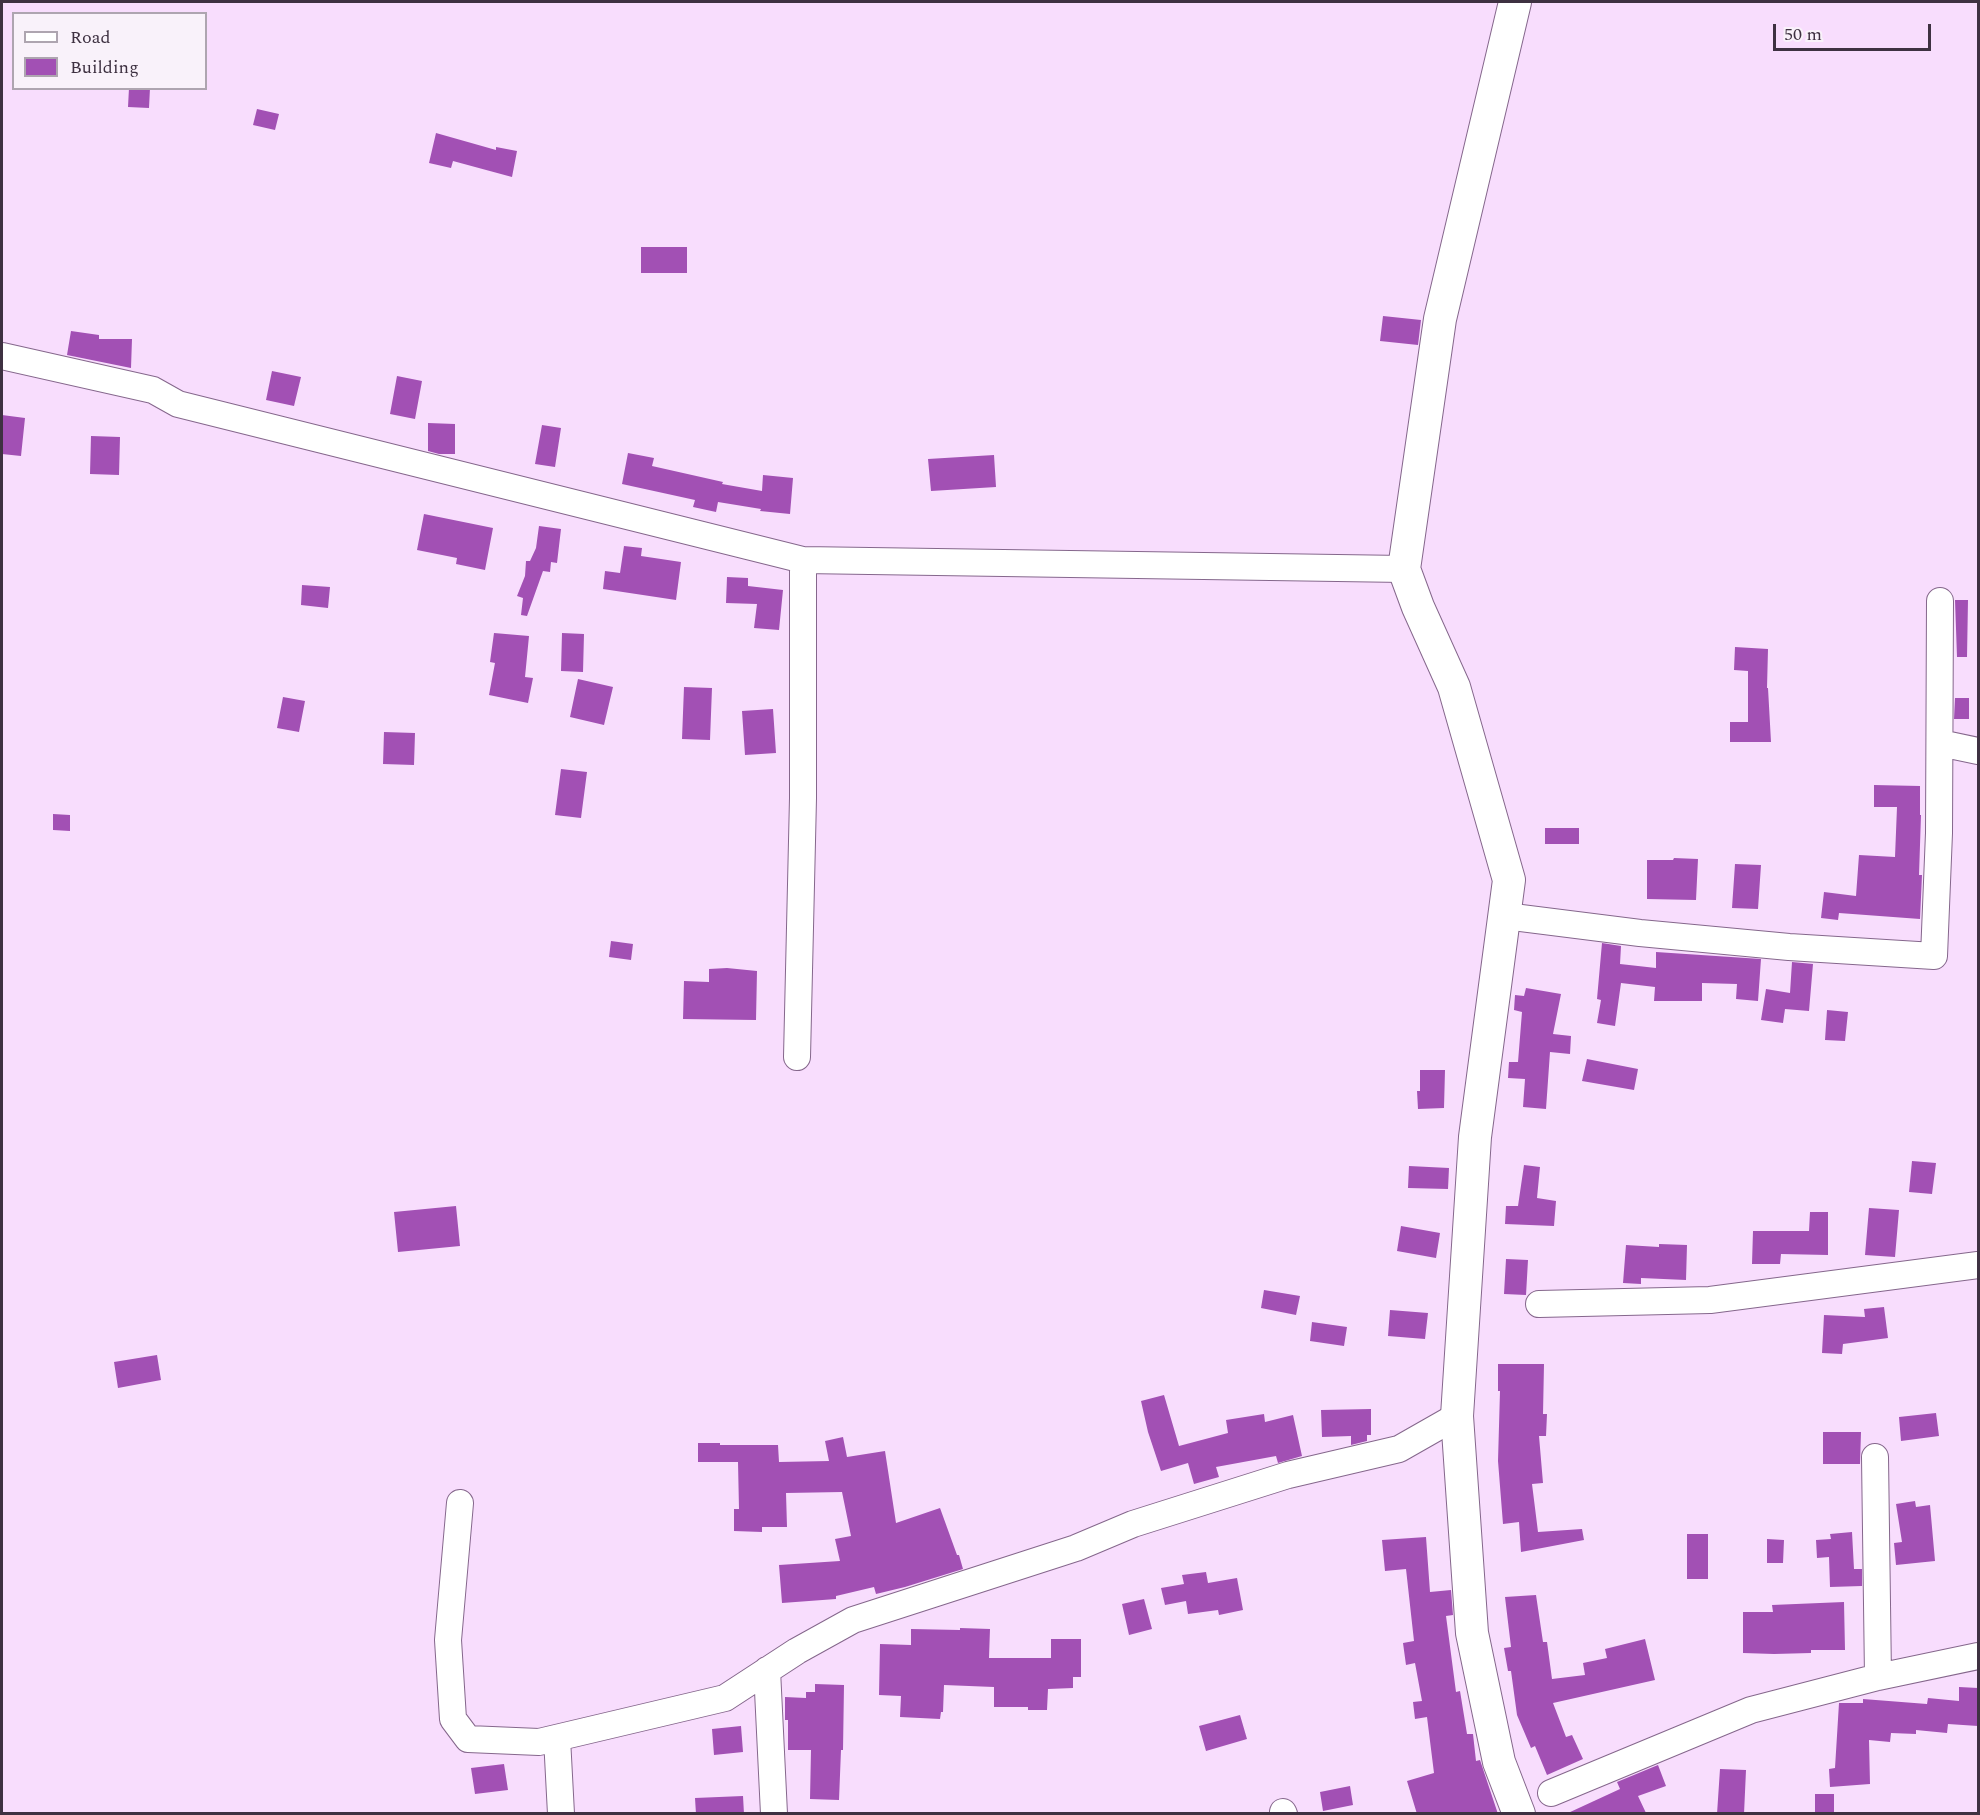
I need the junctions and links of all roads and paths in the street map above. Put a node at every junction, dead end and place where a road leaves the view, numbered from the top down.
1 (1515, 2) edge
2 (2, 356) edge
3 (803, 560) junction
4 (1404, 569) junction
5 (1940, 601) dead end
6 (1940, 743) junction
7 (1978, 751) edge
8 (1504, 916) junction
9 (797, 1057) dead end
10 (1978, 1265) edge
11 (1539, 1304) dead end
12 (1457, 1416) junction
13 (1875, 1457) dead end
14 (460, 1503) dead end
15 (1978, 1656) edge
16 (767, 1670) junction
17 (1878, 1677) junction
18 (557, 1738) junction
19 (1551, 1793) dead end
20 (561, 1814) edge
21 (774, 1814) edge
22 (1519, 1814) edge

1 - 4 street
2 - 3 street
3 - 4 street
3 - 9 street
4 - 8 street
5 - 6 street
6 - 7 street
6 - 8 street
8 - 12 street
10 - 11 street
12 - 16 street
12 - 22 street
13 - 17 street
14 - 18 street
15 - 17 street
16 - 18 street
16 - 21 street
17 - 19 street
18 - 20 street

